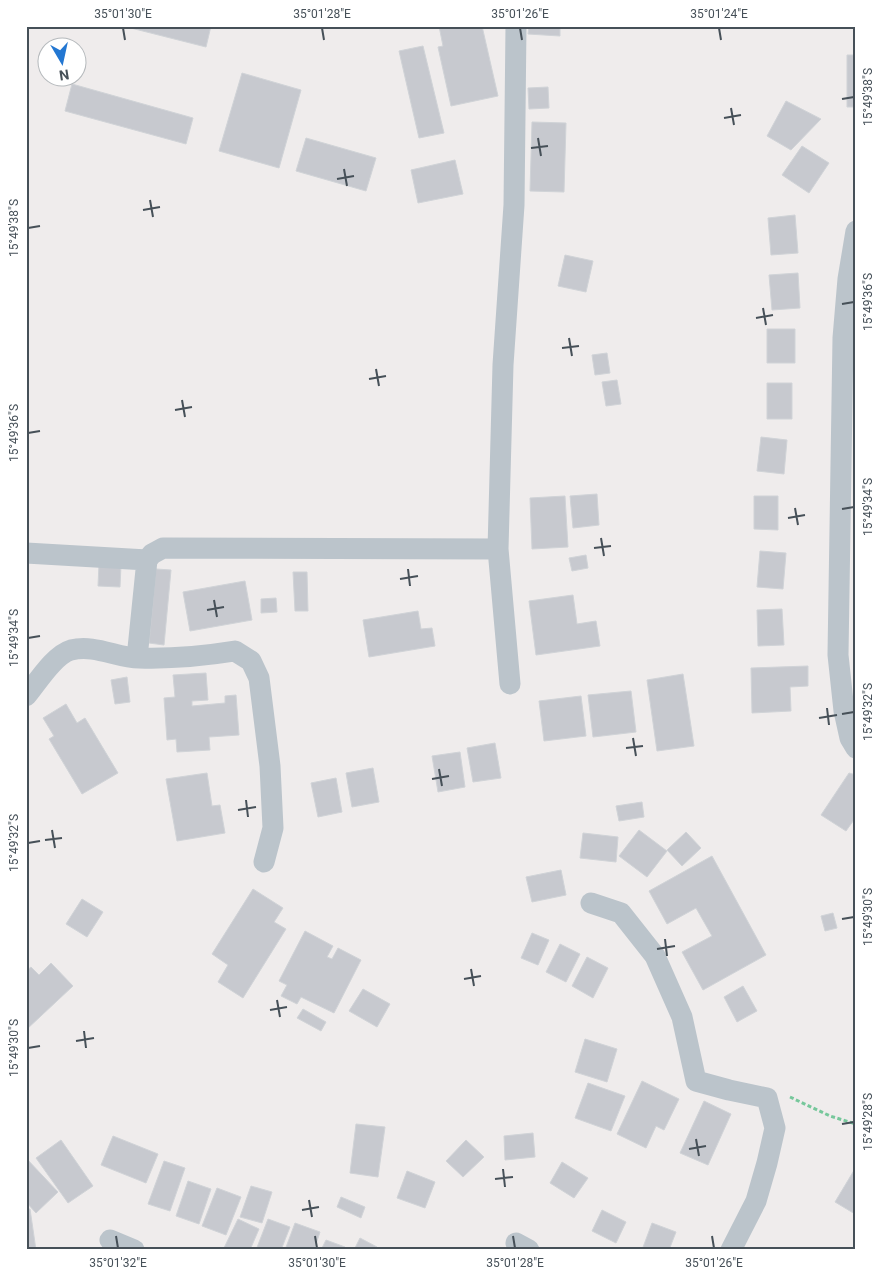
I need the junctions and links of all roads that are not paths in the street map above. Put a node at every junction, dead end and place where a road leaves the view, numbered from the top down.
1 (516, 26) edge
2 (856, 231) edge
3 (498, 549) junction
4 (26, 553) edge
5 (147, 560) junction
6 (137, 658) junction
7 (510, 684) dead end
8 (26, 696) edge
9 (856, 748) edge
10 (264, 862) dead end
11 (591, 903) dead end
12 (110, 1240) dead end
13 (134, 1250) edge
14 (731, 1250) edge

1 - 3 street
2 - 9 street
3 - 5 street
3 - 7 street
4 - 5 street
5 - 6 street
6 - 8 street
6 - 10 street
11 - 14 street
12 - 13 street

